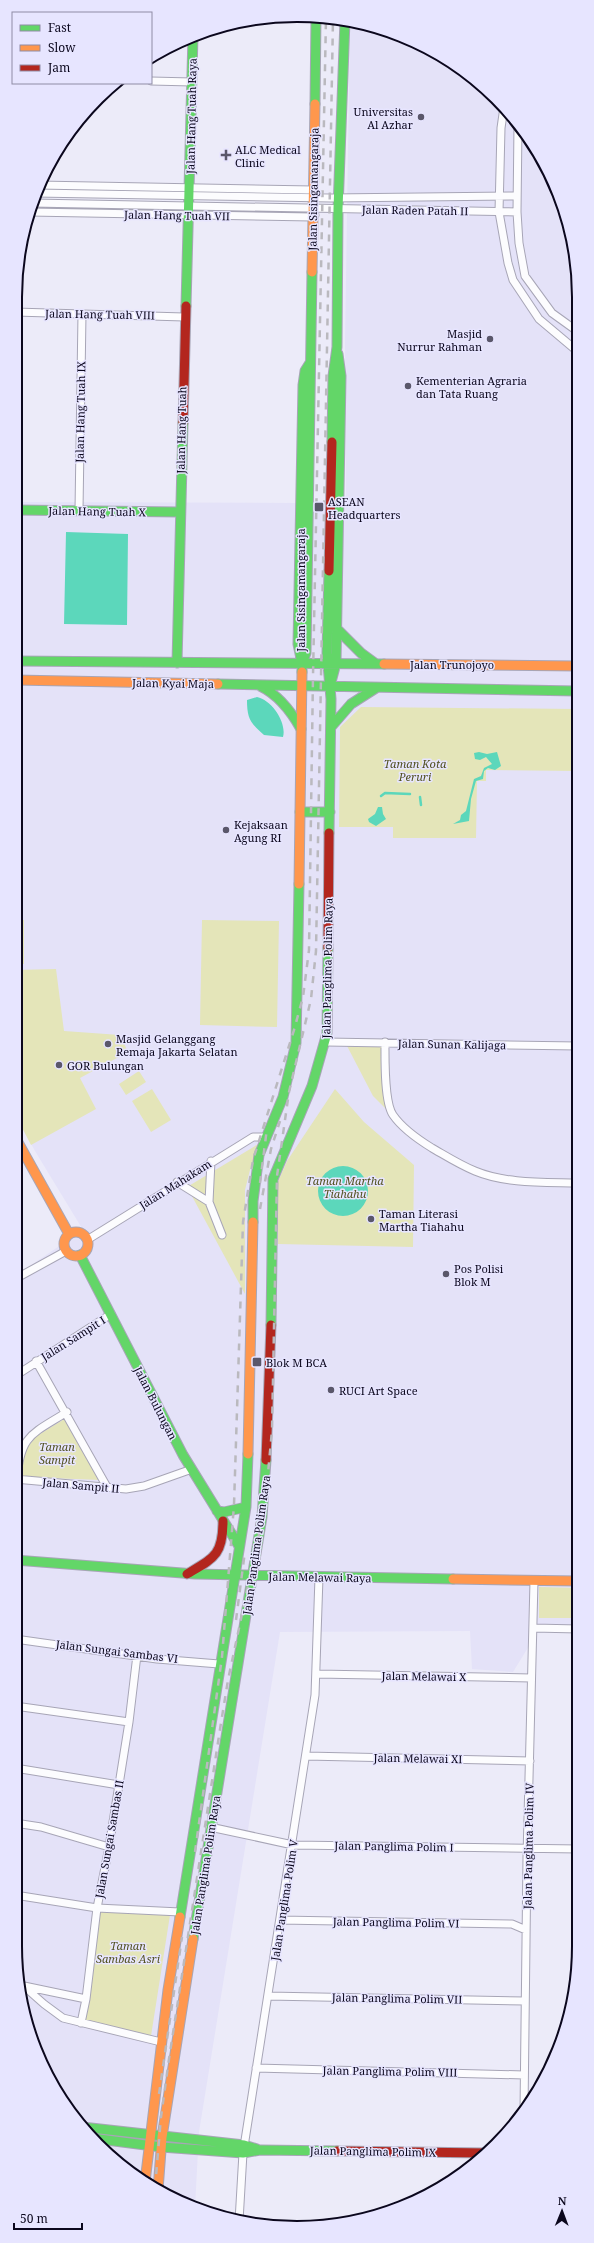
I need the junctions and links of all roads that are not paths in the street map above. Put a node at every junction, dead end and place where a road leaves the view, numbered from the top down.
1 (316, 23) edge
2 (345, 26) edge
3 (193, 43) edge
4 (152, 81) edge
5 (192, 82) junction
6 (503, 115) edge
7 (518, 134) edge
8 (45, 186) edge
9 (49, 186) junction
10 (94, 186) junction
11 (113, 186) junction
12 (249, 188) junction
13 (189, 191) junction
14 (42, 194) edge
15 (49, 194) junction
16 (94, 194) junction
17 (113, 195) junction
18 (315, 195) junction
19 (499, 196) junction
20 (517, 196) junction
21 (249, 197) junction
22 (339, 198) junction
23 (39, 203) edge
24 (49, 203) junction
25 (113, 204) junction
26 (250, 207) junction
27 (338, 209) junction
28 (188, 210) junction
29 (36, 212) edge
30 (315, 212) junction
31 (499, 212) junction
32 (517, 212) junction
33 (48, 213) junction
34 (112, 214) junction
35 (252, 216) junction
36 (22, 312) edge
37 (82, 314) junction
38 (184, 317) junction
39 (572, 328) edge
40 (337, 347) junction
41 (572, 347) edge
42 (22, 510) edge
43 (79, 510) junction
44 (179, 512) junction
45 (337, 629) junction
46 (22, 661) edge
47 (177, 663) junction
48 (302, 663) junction
49 (332, 663) junction
50 (376, 664) junction
51 (572, 666) edge
52 (22, 680) edge
53 (256, 684) junction
54 (331, 684) junction
55 (302, 686) junction
56 (379, 687) junction
57 (572, 691) edge
58 (331, 727) junction
59 (301, 729) junction
60 (300, 812) junction
61 (330, 812) junction
62 (326, 1042) junction
63 (385, 1042) junction
64 (572, 1046) edge
65 (266, 1137) junction
66 (22, 1149) edge
67 (211, 1161) junction
68 (177, 1182) junction
69 (572, 1183) edge
70 (209, 1202) junction
71 (69, 1234) junction
72 (222, 1235) dead end
73 (87, 1240) junction
74 (66, 1251) junction
75 (80, 1255) junction
76 (22, 1275) edge
77 (111, 1314) junction
78 (36, 1361) junction
79 (22, 1371) edge
80 (67, 1412) junction
81 (250, 1420) junction
82 (269, 1421) junction
83 (22, 1447) edge
84 (192, 1469) junction
85 (22, 1480) edge
86 (107, 1487) junction
87 (246, 1507) junction
88 (216, 1511) junction
89 (222, 1521) junction
90 (239, 1546) junction
91 (22, 1561) edge
92 (187, 1574) junction
93 (234, 1574) junction
94 (254, 1575) junction
95 (319, 1577) junction
96 (534, 1581) junction
97 (572, 1581) edge
98 (533, 1628) junction
99 (572, 1629) edge
100 (22, 1640) edge
101 (137, 1655) junction
102 (219, 1664) junction
103 (317, 1674) junction
104 (531, 1678) junction
105 (22, 1707) edge
106 (129, 1722) junction
107 (306, 1756) junction
108 (530, 1761) junction
109 (22, 1769) edge
110 (119, 1785) junction
111 (22, 1824) edge
112 (210, 1827) junction
113 (293, 1845) junction
114 (109, 1847) junction
115 (527, 1848) junction
116 (572, 1849) edge
117 (22, 1895) edge
118 (97, 1908) junction
119 (180, 1912) junction
120 (526, 1916) junction
121 (280, 1920) junction
122 (512, 1924) junction
123 (526, 1930) junction
124 (24, 1985) edge
125 (25, 1987) edge
126 (268, 1996) junction
127 (86, 1999) junction
128 (525, 2001) junction
129 (81, 2023) junction
130 (161, 2042) junction
131 (256, 2068) junction
132 (524, 2075) junction
133 (524, 2102) edge
134 (91, 2128) edge
135 (149, 2136) junction
136 (102, 2139) edge
137 (162, 2142) junction
138 (148, 2145) junction
139 (243, 2149) junction
140 (478, 2153) edge
141 (145, 2176) edge
142 (159, 2184) edge
143 (239, 2215) edge

1 - 18 main road, Jalan Sisingamangaraja
2 - 22 main road
3 - 5 main road, Jalan Hang Tuah Raya
4 - 5 street
5 - 13 main road, Jalan Hang Tuah Raya
6 - 19 street
7 - 20 street
8 - 9 street, Jalan Hang Tuah VII
9 - 10 street, Jalan Hang Tuah VII
9 - 15 street
10 - 11 street, Jalan Hang Tuah VII
10 - 16 street
11 - 13 street, Jalan Hang Tuah VII
11 - 17 street
12 - 13 street, Jalan Hang Tuah VII
12 - 18 street, Jalan Hang Tuah VII
12 - 21 street
13 - 17 street, Jalan Hang Tuah VII
13 - 21 street, Jalan Hang Tuah VII
13 - 28 main road, Jalan Hang Tuah
14 - 15 street, Jalan Hang Tuah VII
15 - 16 street, Jalan Hang Tuah VII
15 - 24 street
16 - 17 street, Jalan Hang Tuah VII
17 - 25 street
18 - 21 street, Jalan Hang Tuah VII
18 - 22 street, Jalan Raden Patah II
18 - 30 main road, Jalan Sisingamangaraja
19 - 20 street, Jalan Raden Patah II
19 - 22 street, Jalan Raden Patah II
19 - 31 street
20 - 32 street
21 - 26 street
22 - 27 main road
23 - 24 street, Jalan Hang Tuah VII
24 - 25 street, Jalan Hang Tuah VII
24 - 33 street
25 - 28 street, Jalan Hang Tuah VII
25 - 34 street
26 - 28 street, Jalan Hang Tuah VII
26 - 30 street, Jalan Hang Tuah VII
26 - 35 street
27 - 30 street, Jalan Raden Patah II
27 - 31 street, Jalan Raden Patah II
27 - 40 main road
28 - 34 street, Jalan Hang Tuah VII
28 - 35 street, Jalan Hang Tuah VII
28 - 38 main road, Jalan Hang Tuah
29 - 33 street, Jalan Hang Tuah VII
30 - 35 street, Jalan Hang Tuah VII
30 - 48 main road, Jalan Sisingamangaraja
31 - 32 street, Jalan Raden Patah II
31 - 41 street
32 - 39 street
33 - 34 street, Jalan Hang Tuah VII
36 - 37 street, Jalan Hang Tuah VIII
37 - 38 street, Jalan Hang Tuah VIII
37 - 43 street, Jalan Hang Tuah IX
38 - 44 main road, Jalan Hang Tuah
40 - 45 main road
40 - 49 main road
42 - 43 main road, Jalan Hang Tuah X
43 - 44 main road, Jalan Hang Tuah X
44 - 47 main road, Jalan Hang Tuah
45 - 49 main road
45 - 50 main road
46 - 47 main road, Jalan Kyai Maja
47 - 48 main road, Jalan Kyai Maja
48 - 49 main road, Jalan Kyai Maja
48 - 55 main road, Jalan Panglima Polim Raya
49 - 50 main road, Jalan Trunojoyo
49 - 54 main road, Jalan Panglima Polim Raya
50 - 51 main road, Jalan Trunojoyo
52 - 53 main road, Jalan Kyai Maja
53 - 55 main road, Jalan Kyai Maja
53 - 59 main road
54 - 55 main road, Jalan Kyai Maja
54 - 56 main road
54 - 58 main road, Jalan Panglima Polim Raya
55 - 59 main road, Jalan Panglima Polim Raya
56 - 57 main road
56 - 58 main road
58 - 61 main road, Jalan Panglima Polim Raya
59 - 60 main road, Jalan Panglima Polim Raya
60 - 61 main road
60 - 65 main road, Jalan Panglima Polim Raya
61 - 62 main road, Jalan Panglima Polim Raya
62 - 63 street, Jalan Sunan Kalijaga
62 - 82 main road, Jalan Panglima Polim Raya
63 - 64 street, Jalan Sunan Kalijaga
63 - 69 street
65 - 67 street, Jalan Mahakam
65 - 81 main road, Jalan Panglima Polim Raya
66 - 71 main road
67 - 68 street, Jalan Mahakam
67 - 70 street
68 - 70 street
68 - 73 street, Jalan Mahakam
70 - 72 street
71 - 73 main road
71 - 74 main road
73 - 75 main road
74 - 75 main road
74 - 76 street
75 - 77 main road, Jalan Bulungan
77 - 78 street, Jalan Sampit I
77 - 84 main road, Jalan Bulungan
78 - 79 street, Jalan Sampit I
78 - 80 street
80 - 83 street
80 - 86 street
81 - 82 main road
81 - 87 main road, Jalan Panglima Polim Raya
82 - 94 main road, Jalan Panglima Polim Raya
84 - 86 street, Jalan Sampit II
84 - 88 main road, Jalan Bulungan
85 - 86 street, Jalan Sampit II
87 - 88 main road
87 - 90 main road, Jalan Panglima Polim Raya
88 - 89 main road, Jalan Bulungan
89 - 90 main road, Jalan Bulungan
89 - 92 main road
90 - 93 main road, Jalan Panglima Polim Raya
91 - 92 main road, Jalan Melawai Raya
92 - 93 main road, Jalan Melawai Raya
93 - 94 main road, Jalan Melawai Raya
93 - 102 main road, Jalan Panglima Polim Raya
94 - 95 main road, Jalan Melawai Raya
94 - 112 main road, Jalan Panglima Polim Raya
95 - 96 main road, Jalan Melawai Raya
95 - 103 street, Jalan Panglima Polim V
96 - 97 main road, Jalan Melawai Raya
96 - 98 street, Jalan Panglima Polim IV
98 - 99 street
98 - 104 street, Jalan Panglima Polim IV
100 - 101 street, Jalan Sungai Sambas VI
101 - 102 street, Jalan Sungai Sambas VI
101 - 106 street, Jalan Sungai Sambas II
102 - 119 main road, Jalan Panglima Polim Raya
103 - 104 street, Jalan Melawai X
103 - 107 street, Jalan Panglima Polim V
104 - 108 street, Jalan Panglima Polim IV
105 - 106 street
106 - 110 street, Jalan Sungai Sambas II
107 - 108 street, Jalan Melawai XI
107 - 113 street, Jalan Panglima Polim V
108 - 115 street, Jalan Panglima Polim IV
109 - 110 street
110 - 114 street, Jalan Sungai Sambas II
111 - 114 street
112 - 113 street, Jalan Panglima Polim I
112 - 137 main road, Jalan Panglima Polim Raya
113 - 115 street, Jalan Panglima Polim I
113 - 121 street, Jalan Panglima Polim V
114 - 118 street, Jalan Sungai Sambas II
115 - 116 street, Jalan Panglima Polim I
115 - 120 street, Jalan Panglima Polim IV
117 - 118 street
118 - 119 street
118 - 127 street, Jalan Sungai Sambas II
119 - 130 main road, Jalan Panglima Polim Raya
120 - 122 street
120 - 123 street, Jalan Panglima Polim IV
121 - 122 street, Jalan Panglima Polim VI
121 - 126 street, Jalan Panglima Polim V
122 - 123 street, Jalan Panglima Polim VI
123 - 128 street, Jalan Panglima Polim IV
124 - 127 street
125 - 129 street
126 - 128 street, Jalan Panglima Polim VII
126 - 131 street, Jalan Panglima Polim V
127 - 129 street, Jalan Sungai Sambas II
128 - 132 street, Jalan Panglima Polim IV
129 - 130 street
130 - 135 main road, Jalan Panglima Polim Raya
131 - 132 street, Jalan Panglima Polim VIII
131 - 139 street, Jalan Panglima Polim V
132 - 133 street, Jalan Panglima Polim IV
134 - 135 main road
135 - 137 main road
135 - 138 main road, Jalan Panglima Polim Raya
136 - 138 main road
137 - 138 main road
137 - 139 main road, Jalan Panglima Polim IX
137 - 142 main road, Jalan Panglima Polim Raya
138 - 141 main road, Jalan Panglima Polim Raya
139 - 140 main road, Jalan Panglima Polim IX
139 - 143 street, Jalan Panglima Polim V

